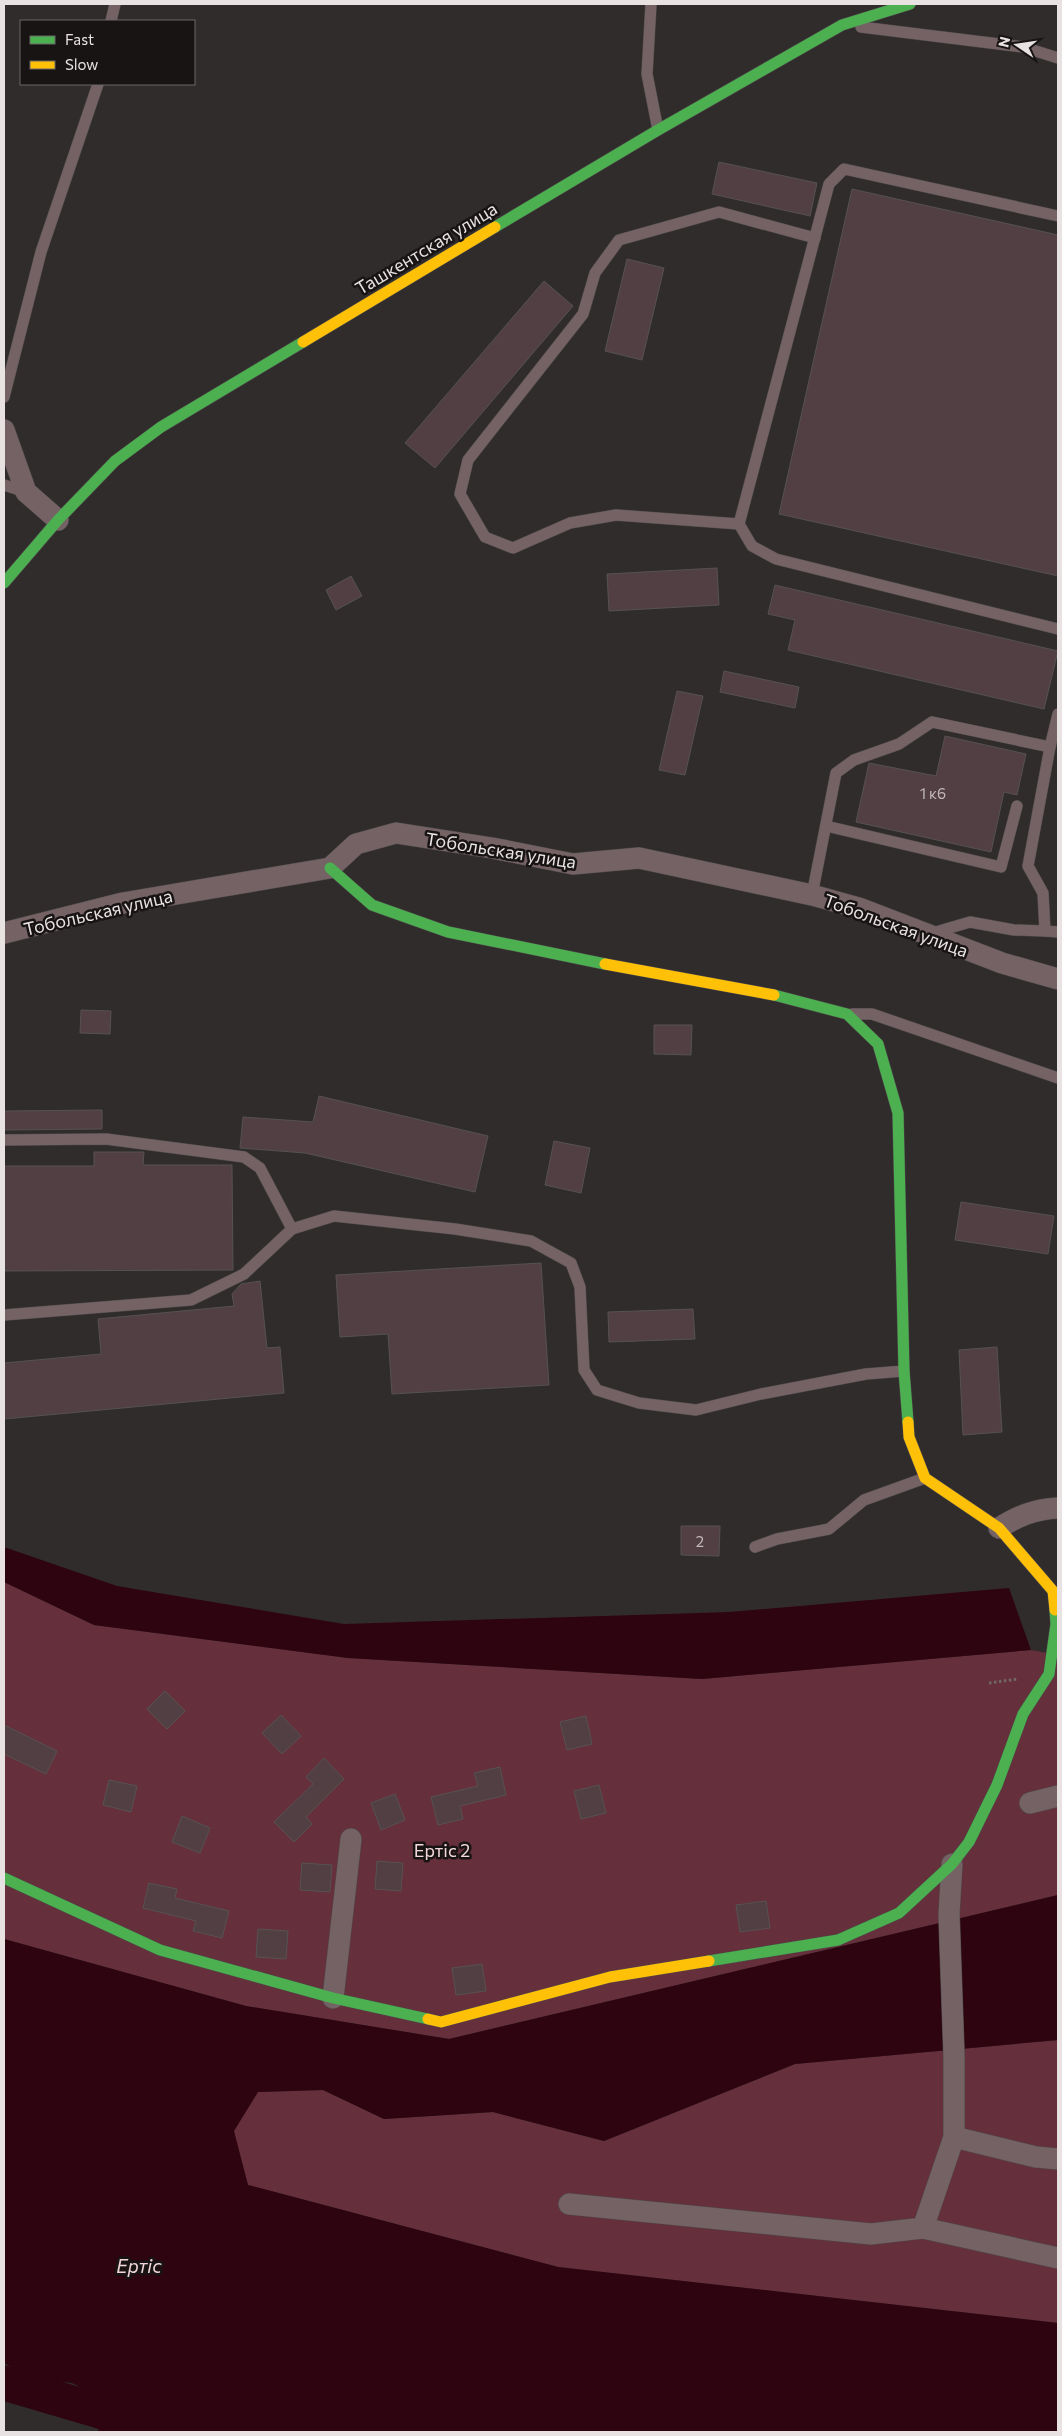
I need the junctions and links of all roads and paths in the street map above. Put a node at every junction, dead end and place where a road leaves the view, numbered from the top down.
1 (115, 4) edge
2 (651, 4) edge
3 (910, 4) edge
4 (112, 20) edge
5 (842, 25) junction
6 (1058, 58) edge
7 (98, 85) edge
8 (658, 130) junction
9 (1058, 216) edge
10 (815, 238) junction
11 (4, 397) edge
12 (4, 430) edge
13 (4, 485) edge
14 (26, 492) junction
15 (58, 520) junction
16 (739, 524) junction
17 (4, 583) edge
18 (1058, 629) edge
19 (1058, 714) edge
20 (1050, 747) junction
21 (1017, 806) dead end
22 (826, 826) junction
23 (330, 868) junction
24 (812, 895) junction
25 (1045, 930) junction
26 (1058, 932) edge
27 (4, 933) edge
28 (927, 934) junction
29 (1058, 979) edge
30 (847, 1014) junction
31 (1058, 1078) edge
32 (4, 1140) edge
33 (292, 1229) junction
34 (4, 1315) edge
35 (904, 1371) junction
36 (925, 1478) junction
37 (1058, 1508) edge
38 (999, 1528) junction
39 (755, 1547) dead end
40 (1058, 1796) edge
41 (1030, 1803) dead end
42 (351, 1839) dead end
43 (952, 1864) junction
44 (4, 1878) edge
45 (333, 1998) junction
46 (954, 2137) junction
47 (1058, 2159) edge
48 (569, 2204) dead end
49 (923, 2228) junction
50 (1058, 2258) edge

1 - 4 lane
2 - 8 lane
3 - 5 street, Ташкентская улица
5 - 6 lane
5 - 8 street, Ташкентская улица
7 - 11 lane
8 - 15 street, Ташкентская улица
9 - 10 lane
10 - 16 lane
10 - 16 lane
12 - 14 street
13 - 14 lane
14 - 15 street
15 - 17 street, Ташкентская улица
16 - 18 lane
19 - 20 lane
20 - 22 lane
20 - 25 lane
21 - 22 lane
22 - 24 lane
23 - 24 street, Тобольская улица
23 - 27 street, Тобольская улица
23 - 30 street
24 - 28 street, Тобольская улица
25 - 26 lane
25 - 28 lane
28 - 29 street, Тобольская улица
30 - 31 lane
30 - 35 street
32 - 33 lane
33 - 34 lane
33 - 35 lane
35 - 36 street
36 - 38 street
36 - 39 lane
37 - 38 street
38 - 43 street
40 - 41 street
42 - 45 street
43 - 45 street
43 - 46 street
44 - 45 street
46 - 47 street
46 - 49 street
48 - 49 street
49 - 50 street

